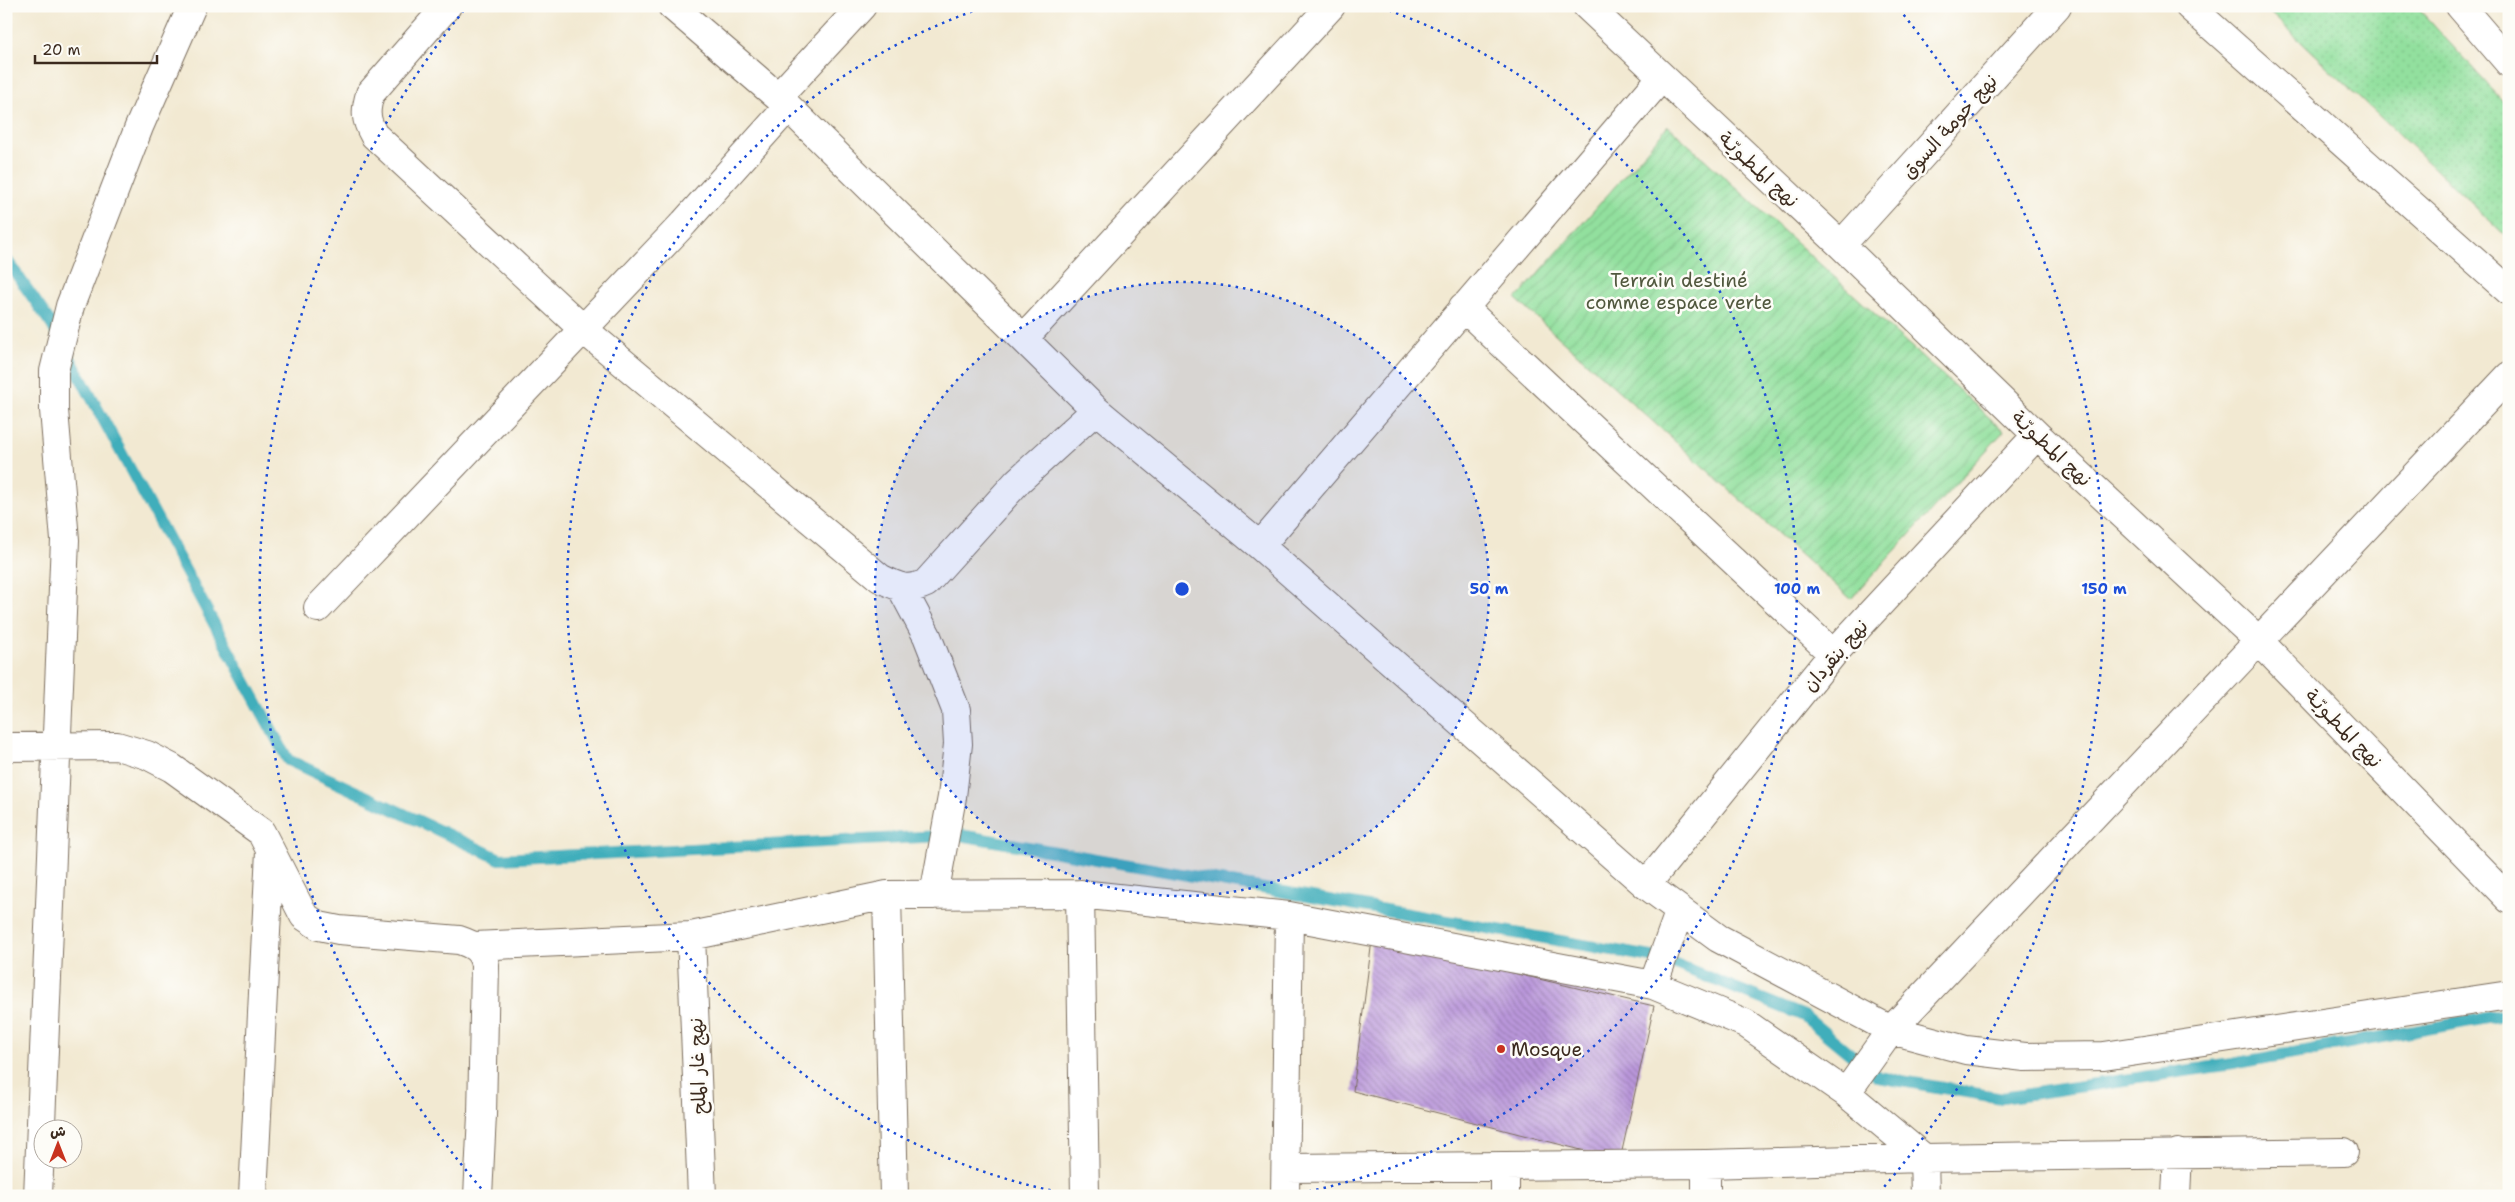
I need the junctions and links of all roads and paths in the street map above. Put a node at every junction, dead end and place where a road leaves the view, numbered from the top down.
1 (192, 6) edge
2 (447, 6) edge
3 (672, 6) edge
4 (862, 6) edge
5 (1330, 6) edge
6 (1587, 6) edge
7 (2057, 6) edge
8 (2189, 6) edge
9 (2460, 6) edge
10 (2509, 63) edge
11 (1661, 78) junction
12 (783, 102) junction
13 (1841, 245) junction
14 (2509, 291) edge
15 (1463, 307) junction
16 (583, 329) junction
17 (1024, 337) junction
18 (2509, 376) edge
19 (1096, 410) junction
20 (2037, 435) junction
21 (1260, 546) junction
22 (902, 589) junction
23 (318, 608) dead end
24 (2258, 640) junction
25 (1833, 654) junction
26 (55, 745) junction
27 (6, 746) edge
28 (270, 850) junction
29 (1646, 885) junction
30 (934, 894) junction
31 (1080, 894) junction
32 (887, 895) junction
33 (2509, 899) edge
34 (1680, 910) junction
35 (1290, 916) junction
36 (691, 936) junction
37 (476, 946) junction
38 (1653, 984) junction
39 (2509, 995) edge
40 (1891, 1030) junction
41 (1846, 1093) junction
42 (2344, 1152) dead end
43 (2178, 1153) junction
44 (1924, 1158) junction
45 (1706, 1164) junction
46 (1505, 1166) junction
47 (1286, 1168) junction
48 (38, 1196) edge
49 (253, 1196) edge
50 (478, 1196) edge
51 (702, 1196) edge
52 (894, 1196) edge
53 (1085, 1196) edge
54 (1284, 1196) edge
55 (1505, 1196) edge
56 (1706, 1196) edge
57 (1926, 1196) edge
58 (2176, 1196) edge

1 - 26 street
2 - 16 street
3 - 12 street
4 - 12 street
5 - 17 street
6 - 11 street, نهج المـطـويّـة
7 - 13 street, نهج حومة السوق
8 - 14 street
9 - 10 street
11 - 13 street, نهج المـطـويّـة
11 - 15 street
12 - 16 street
12 - 17 street
13 - 20 street, نهج المـطـويّـة
15 - 21 street
15 - 25 street
16 - 22 street
16 - 23 street
17 - 19 street
18 - 24 street
19 - 21 street
19 - 22 street
20 - 24 street, نهج المـطـويّـة
20 - 25 street, نهج بنقردان
21 - 29 street
22 - 30 street
24 - 33 street, نهج المـطـويّـة
24 - 40 street
25 - 29 street, نهج بنقردان
26 - 27 street
26 - 28 street
26 - 48 street
28 - 37 street
28 - 49 street
29 - 34 street
30 - 31 street
30 - 32 street
31 - 35 street
31 - 53 street
32 - 36 street
32 - 52 street
34 - 38 street
34 - 40 street
35 - 38 street
35 - 47 street
36 - 37 street
36 - 51 street, نهج غار الملح
37 - 50 street
38 - 41 street
39 - 40 street
40 - 41 street
41 - 44 street
42 - 43 street
43 - 44 street
43 - 58 street
44 - 45 street
44 - 57 street
45 - 46 street
45 - 56 street
46 - 47 street
46 - 55 street
47 - 54 street

